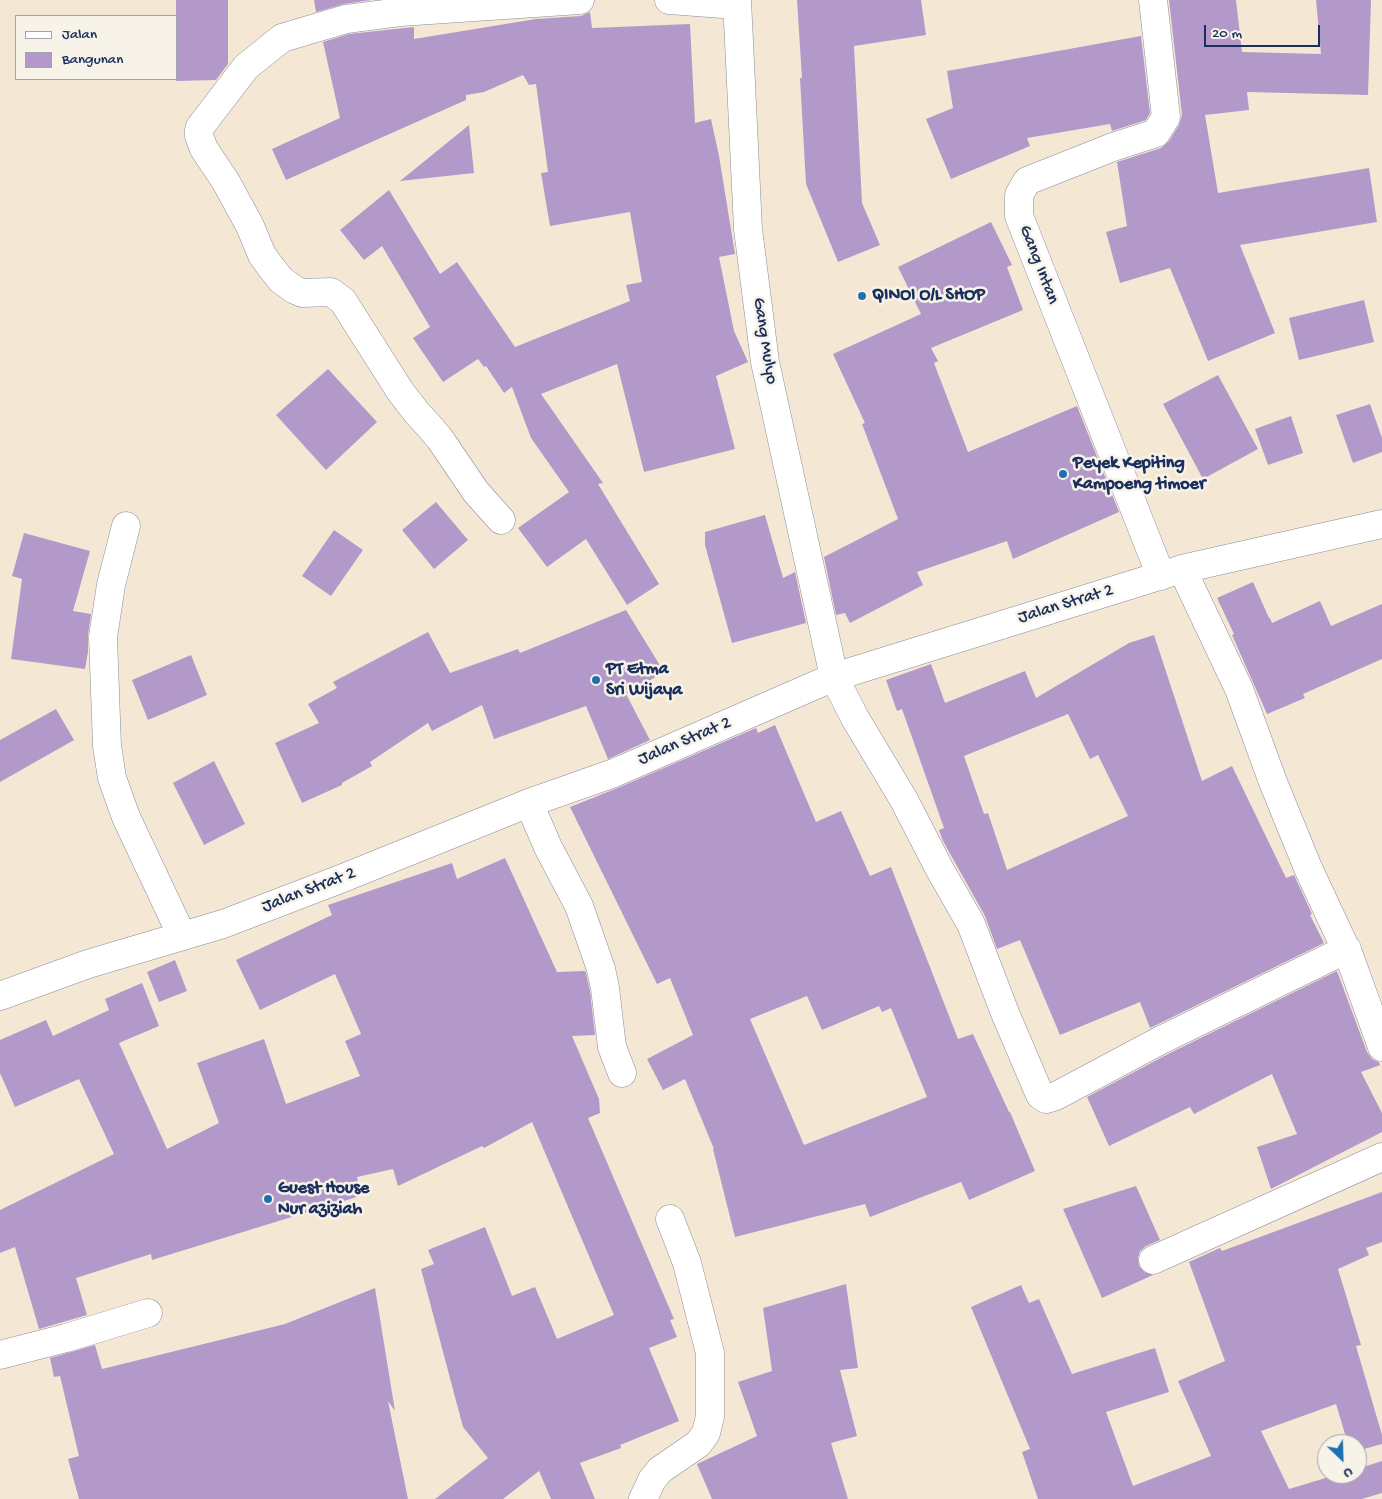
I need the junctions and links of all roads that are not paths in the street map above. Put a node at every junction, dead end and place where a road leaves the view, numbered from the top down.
1 (580, 0) edge
2 (668, 0) edge
3 (1153, 0) edge
4 (737, 2) edge
5 (329, 12) edge
6 (501, 520) dead end
7 (1382, 524) edge
8 (126, 526) dead end
9 (1171, 572) junction
10 (834, 677) junction
11 (529, 803) junction
12 (182, 936) junction
13 (1347, 949) junction
14 (0, 996) edge
15 (1379, 1030) edge
16 (622, 1073) dead end
17 (1382, 1157) edge
18 (670, 1219) dead end
19 (1153, 1260) dead end
20 (148, 1313) dead end
21 (0, 1355) edge
22 (643, 1499) edge

1 - 5 street
2 - 4 street
3 - 9 street, Gang Intan
4 - 10 street, Gang Mulyo
5 - 6 street
7 - 9 street, Jalan Strat 2
8 - 12 street
9 - 10 street, Jalan Strat 2
9 - 13 street, Gang Intan
10 - 11 street, Jalan Strat 2
10 - 13 street, Gang Mulyo
11 - 12 street, Jalan Strat 2
11 - 16 street
12 - 14 street, Jalan Strat 2
13 - 15 street, Gang Intan
17 - 19 street
18 - 22 street
20 - 21 street

